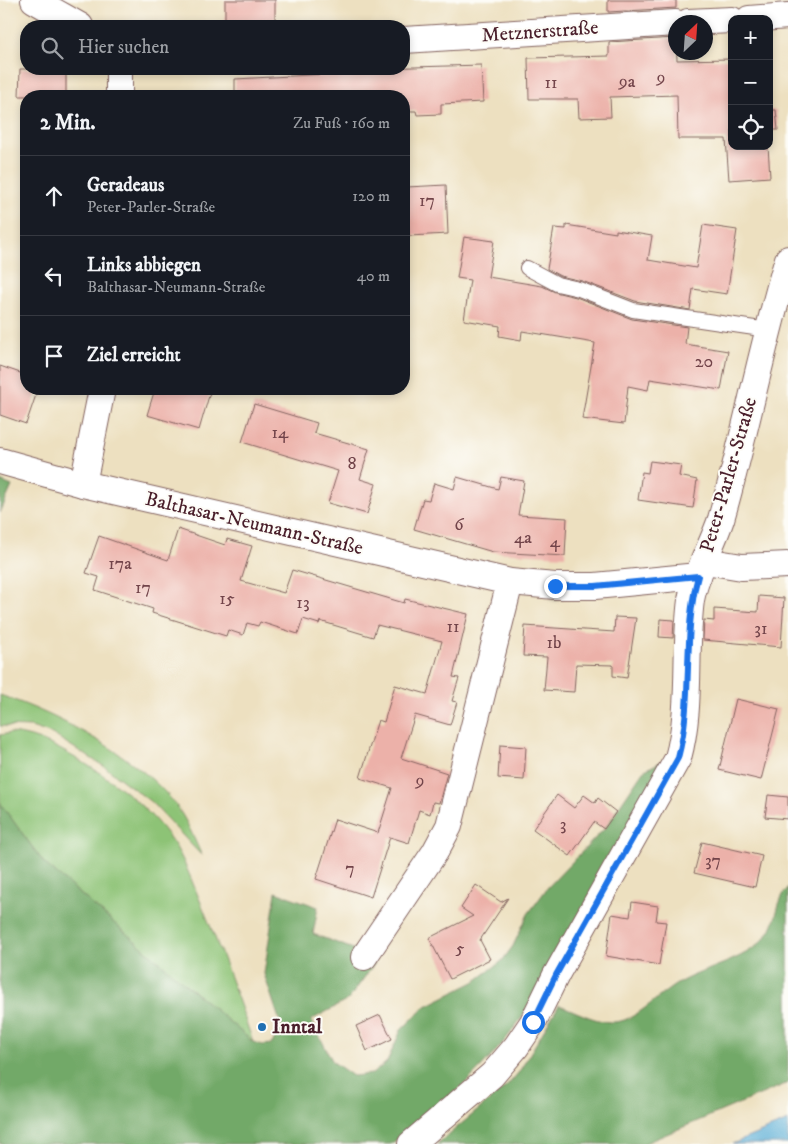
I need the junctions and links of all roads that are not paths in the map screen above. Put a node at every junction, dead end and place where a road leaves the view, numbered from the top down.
1 (34, 0) edge
2 (788, 16) edge
3 (773, 17) edge
4 (69, 20) edge
5 (728, 20) edge
6 (713, 21) edge
7 (668, 24) edge
8 (410, 40) edge
9 (119, 75) edge
10 (119, 90) edge
11 (788, 259) edge
12 (527, 268) dead end
13 (781, 303) edge
14 (768, 330) junction
15 (101, 395) edge
16 (0, 461) edge
17 (83, 484) junction
18 (788, 565) edge
19 (701, 568) junction
20 (510, 582) junction
21 (364, 957) dead end
22 (411, 1144) edge

1 - 4 street
2 - 3 street
5 - 6 street
7 - 8 street, Metznerstraße
9 - 10 street
11 - 13 street, Peter-Parler-Straße
12 - 14 lane
13 - 14 street, Peter-Parler-Straße
14 - 19 street, Peter-Parler-Straße
15 - 17 street
16 - 17 street, Balthasar-Neumann-Straße
17 - 20 street, Balthasar-Neumann-Straße
18 - 19 street, Balthasar-Neumann-Straße
19 - 20 street, Balthasar-Neumann-Straße
19 - 22 street, Peter-Parler-Straße
20 - 21 street

